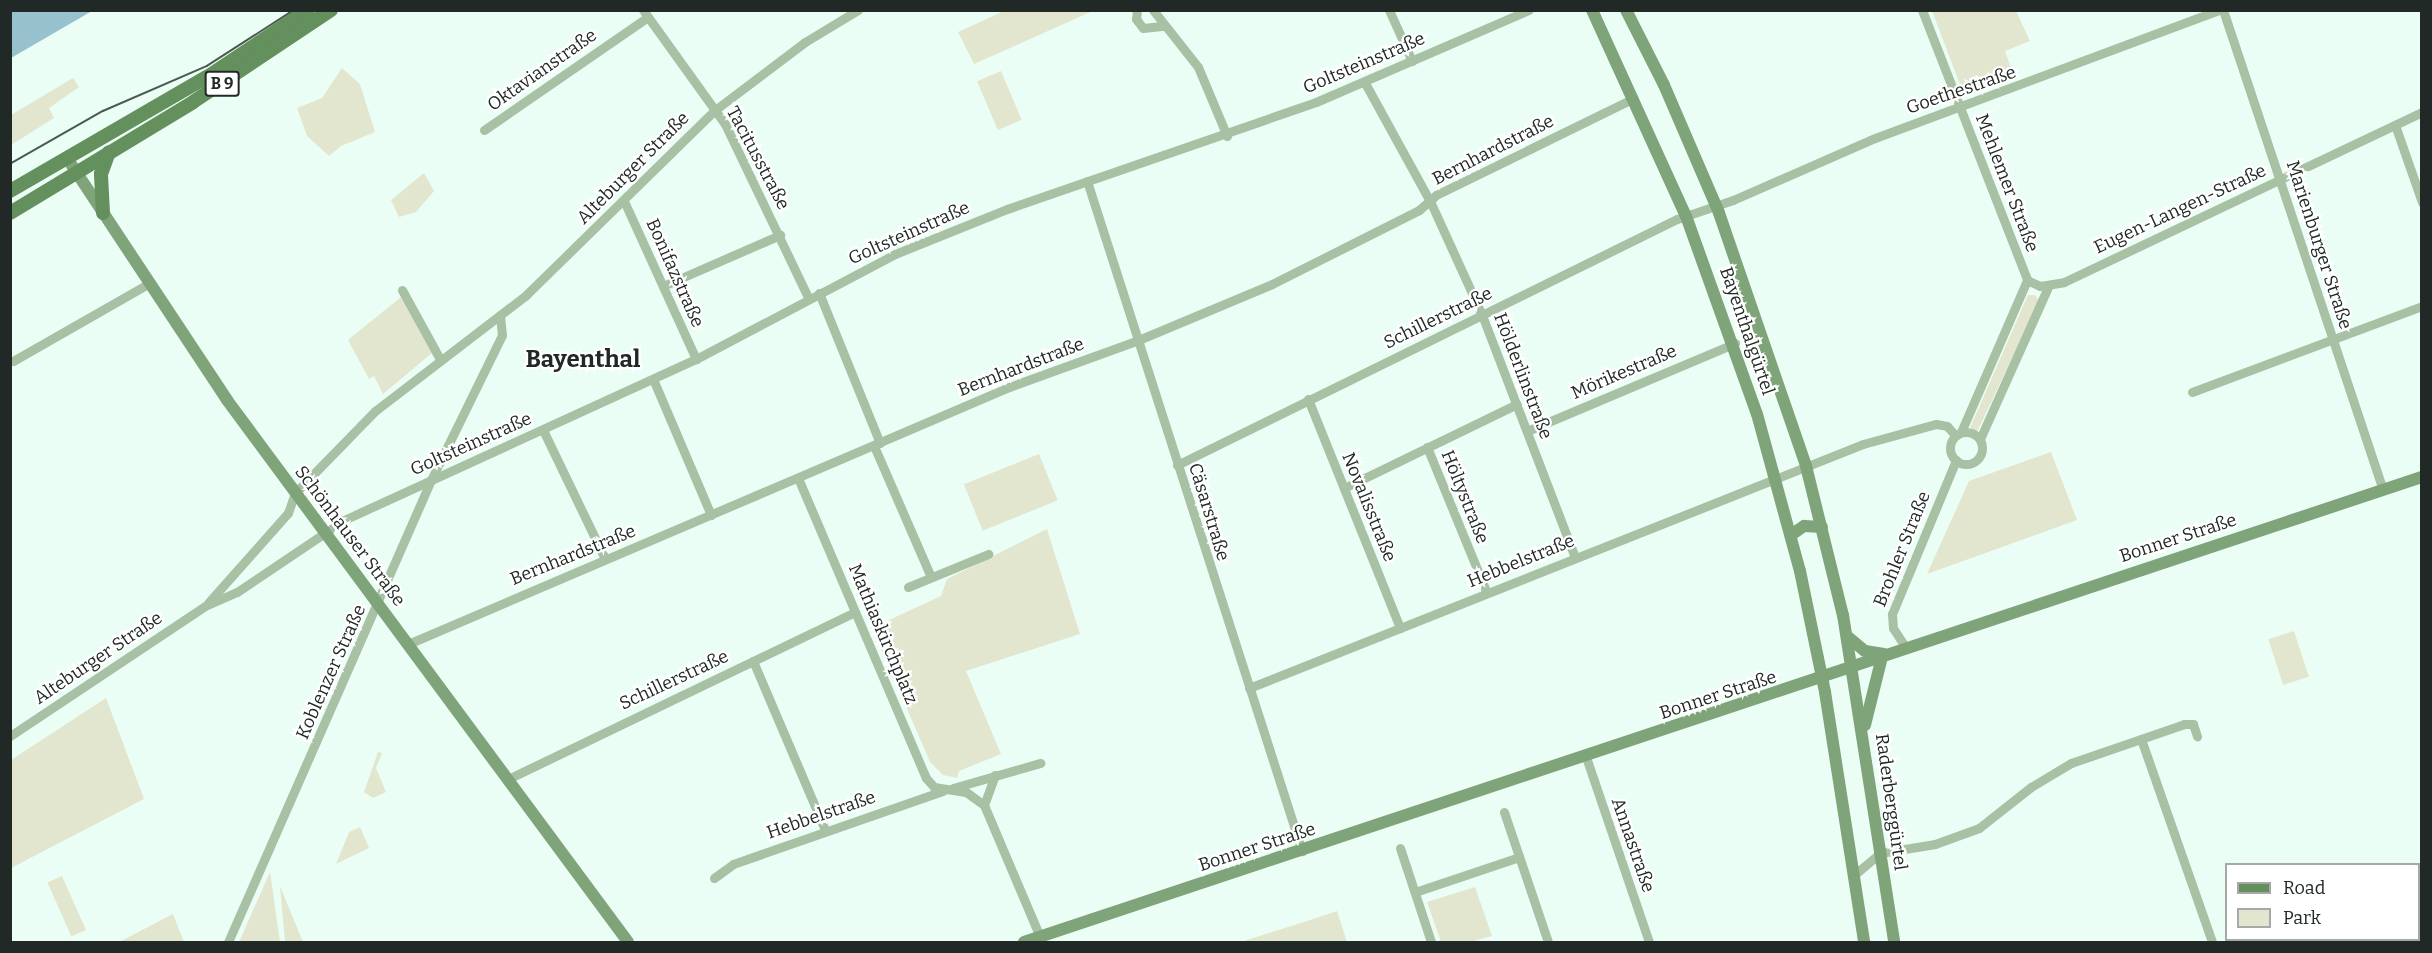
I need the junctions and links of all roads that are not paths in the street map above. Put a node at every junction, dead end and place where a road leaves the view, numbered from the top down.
1 (308, 10) edge
2 (331, 10) edge
3 (858, 10) edge
4 (1137, 10) edge
5 (1153, 10) edge
6 (1389, 10) edge
7 (1528, 10) edge
8 (1592, 10) edge
9 (1626, 10) edge
10 (1922, 10) edge
11 (2221, 10) edge
12 (646, 14) edge
13 (1162, 26) junction
14 (1412, 62) junction
15 (1365, 83) junction
16 (1635, 98) junction
17 (1959, 107) junction
18 (715, 110) junction
19 (2421, 112) edge
20 (2395, 125) junction
21 (484, 130) dead end
22 (1227, 136) junction
23 (109, 152) junction
24 (67, 158) junction
25 (77, 173) junction
26 (2281, 180) junction
27 (1087, 181) junction
28 (10, 191) edge
29 (624, 201) junction
30 (1430, 201) junction
31 (2421, 202) edge
32 (1716, 206) junction
33 (10, 213) edge
34 (103, 213) junction
35 (1686, 216) junction
36 (780, 236) junction
37 (2027, 280) junction
38 (148, 284) junction
39 (663, 286) junction
40 (2049, 286) junction
41 (402, 290) dead end
42 (819, 293) junction
43 (809, 298) junction
44 (2421, 306) edge
45 (500, 315) junction
46 (1482, 315) junction
47 (2333, 339) junction
48 (1136, 341) junction
49 (1735, 343) junction
50 (440, 359) junction
51 (696, 359) junction
52 (13, 361) dead end
53 (653, 380) junction
54 (2192, 392) dead end
55 (1308, 399) junction
56 (1517, 404) junction
57 (543, 430) junction
58 (1527, 431) junction
59 (1958, 434) junction
60 (1980, 439) junction
61 (877, 444) junction
62 (1427, 447) junction
63 (1956, 460) junction
64 (1177, 465) junction
65 (1806, 466) junction
66 (2421, 477) edge
67 (798, 478) junction
68 (1776, 479) junction
69 (431, 480) junction
70 (1344, 488) junction
71 (2383, 490) junction
72 (295, 493) junction
73 (711, 515) junction
74 (1822, 526) junction
75 (324, 534) junction
76 (1791, 535) junction
77 (988, 554) dead end
78 (604, 557) junction
79 (1575, 557) junction
80 (931, 577) junction
81 (908, 587) dead end
82 (1487, 593) junction
83 (205, 606) junction
84 (378, 606) junction
85 (855, 612) junction
86 (1400, 628) junction
87 (1847, 636) junction
88 (408, 644) junction
89 (1906, 648) junction
90 (1885, 655) junction
91 (753, 661) junction
92 (1852, 668) junction
93 (1821, 679) junction
94 (1249, 688) junction
95 (1863, 732) junction
96 (10, 736) edge
97 (2198, 736) dead end
98 (2141, 739) junction
99 (1586, 757) junction
100 (1040, 763) dead end
101 (995, 775) junction
102 (507, 779) junction
103 (946, 790) junction
104 (984, 805) junction
105 (1504, 812) dead end
106 (825, 830) junction
107 (1400, 848) dead end
108 (1302, 851) junction
109 (1880, 853) junction
110 (1519, 857) junction
111 (1854, 875) junction
112 (714, 878) dead end
113 (1415, 892) junction
114 (617, 927) junction
115 (1040, 938) junction
116 (228, 942) edge
117 (620, 942) edge
118 (628, 942) edge
119 (1024, 942) edge
120 (1431, 942) edge
121 (1548, 942) edge
122 (1649, 942) edge
123 (1864, 942) edge
124 (1894, 942) edge
125 (2212, 942) edge

1 - 24 main road, B 9
2 - 23 main road, B 9
3 - 18 street, Alteburger Straße
4 - 13 street
5 - 13 street
6 - 14 street
7 - 14 street, Goltsteinstraße
8 - 16 main road, Bayenthalgürtel
9 - 32 main road, Bayenthalgürtel
10 - 17 street, Mehlemer Straße
11 - 17 street, Goethestraße
11 - 26 street, Marienburger Straße
12 - 18 street, Tacitusstraße
12 - 21 street, Oktavianstraße
13 - 22 street
14 - 15 street, Goltsteinstraße
15 - 22 street, Goltsteinstraße
15 - 30 street, Hölderlinstraße
16 - 30 street, Bernhardstraße
16 - 35 main road, Bayenthalgürtel
17 - 32 street, Goethestraße
17 - 37 street, Mehlemer Straße
18 - 29 street, Alteburger Straße
18 - 36 street, Tacitusstraße
19 - 20 street, Eugen-Langen-Straße
20 - 26 street, Eugen-Langen-Straße
20 - 31 street
22 - 27 street, Goltsteinstraße
23 - 25 main road, B 9
23 - 34 main road
24 - 25 main road, Schönhauser Straße
24 - 28 main road, B 9
25 - 33 main road, B 9
25 - 34 main road, Schönhauser Straße
26 - 40 street, Eugen-Langen-Straße
26 - 47 street, Marienburger Straße
27 - 42 street, Goltsteinstraße
27 - 48 street, Cäsarstraße
29 - 39 street, Bonifazstraße
29 - 45 street, Alteburger Straße
30 - 46 street, Hölderlinstraße
30 - 48 street, Bernhardstraße
32 - 35 street, Schillerstraße
32 - 65 main road, Bayenthalgürtel
34 - 38 main road, Schönhauser Straße
35 - 46 street, Schillerstraße
35 - 49 main road, Bayenthalgürtel
36 - 39 street
36 - 43 street, Tacitusstraße
37 - 40 street, Mehlemer Straße
37 - 59 street
38 - 52 street
38 - 72 main road, Schönhauser Straße
39 - 51 street, Bonifazstraße
40 - 60 street
41 - 50 street
42 - 43 street, Goltsteinstraße
42 - 61 street
43 - 51 street, Goltsteinstraße
44 - 47 street
45 - 50 street, Alteburger Straße
45 - 69 street, Koblenzer Straße
46 - 55 street, Schillerstraße
46 - 56 street, Hölderlinstraße
47 - 54 street
47 - 71 street, Marienburger Straße
48 - 61 street, Bernhardstraße
48 - 64 street, Cäsarstraße
49 - 58 street, Mörikestraße
49 - 68 main road, Bayenthalgürtel
50 - 72 street, Alteburger Straße
51 - 53 street, Goltsteinstraße
53 - 57 street, Goltsteinstraße
53 - 73 street
55 - 64 street, Schillerstraße
55 - 70 street, Novalisstraße
56 - 58 street, Hölderlinstraße
56 - 62 street
57 - 69 street, Goltsteinstraße
57 - 78 street
58 - 79 street, Hölderlinstraße
59 - 60 street
59 - 63 street
59 - 65 street, Hebbelstraße
60 - 63 street
61 - 67 street, Bernhardstraße
61 - 80 street
62 - 70 street
62 - 82 street, Höltystraße
63 - 89 street, Brohler Straße
64 - 94 street, Cäsarstraße
65 - 68 street, Hebbelstraße
65 - 74 main road, Bayenthalgürtel
66 - 71 main road, Bonner Straße
67 - 73 street, Bernhardstraße
67 - 85 street, Mathiaskirchplatz
68 - 76 main road, Bayenthalgürtel
68 - 79 street, Hebbelstraße
69 - 75 street, Goltsteinstraße
69 - 84 street, Koblenzer Straße
70 - 86 street, Novalisstraße
71 - 89 main road, Bonner Straße
72 - 75 main road, Schönhauser Straße
72 - 83 street, Alteburger Straße
73 - 78 street, Bernhardstraße
74 - 76 main road
74 - 87 main road, Bayenthalgürtel
75 - 83 street, Alteburger Straße
75 - 84 main road, Schönhauser Straße
76 - 93 main road, Bayenthalgürtel
77 - 80 street
78 - 88 street, Bernhardstraße
79 - 82 street, Hebbelstraße
80 - 81 street
82 - 86 street, Hebbelstraße
83 - 96 street, Alteburger Straße
84 - 88 main road, Schönhauser Straße
84 - 116 street, Koblenzer Straße
85 - 91 street, Schillerstraße
85 - 103 street, Mathiaskirchplatz
86 - 94 street, Hebbelstraße
87 - 90 main road
87 - 92 main road, Bayenthalgürtel
88 - 102 main road, Schönhauser Straße
89 - 90 main road, Bonner Straße
90 - 92 main road, Bonner Straße
90 - 95 main road
91 - 102 street, Schillerstraße
91 - 106 street
92 - 93 main road, Bonner Straße
92 - 95 main road, Raderberggürtel
93 - 99 main road, Bonner Straße
93 - 111 main road
94 - 108 street, Cäsarstraße
95 - 109 main road, Raderberggürtel
97 - 98 street
98 - 109 street
98 - 125 street
99 - 108 main road, Bonner Straße
99 - 122 street, Annastraße
100 - 101 street
101 - 103 street
101 - 104 street
102 - 114 main road, Schönhauser Straße
103 - 104 street, Mathiaskirchplatz
103 - 106 street, Hebbelstraße
104 - 115 street
105 - 110 street
106 - 112 street, Hebbelstraße
107 - 113 street
108 - 115 main road, Bonner Straße
109 - 111 street
109 - 124 main road, Raderberggürtel
110 - 113 street
110 - 121 street
111 - 123 main road
113 - 120 street
114 - 117 main road, Schönhauser Straße
114 - 118 main road, Schönhauser Straße
115 - 119 main road, Bonner Straße

